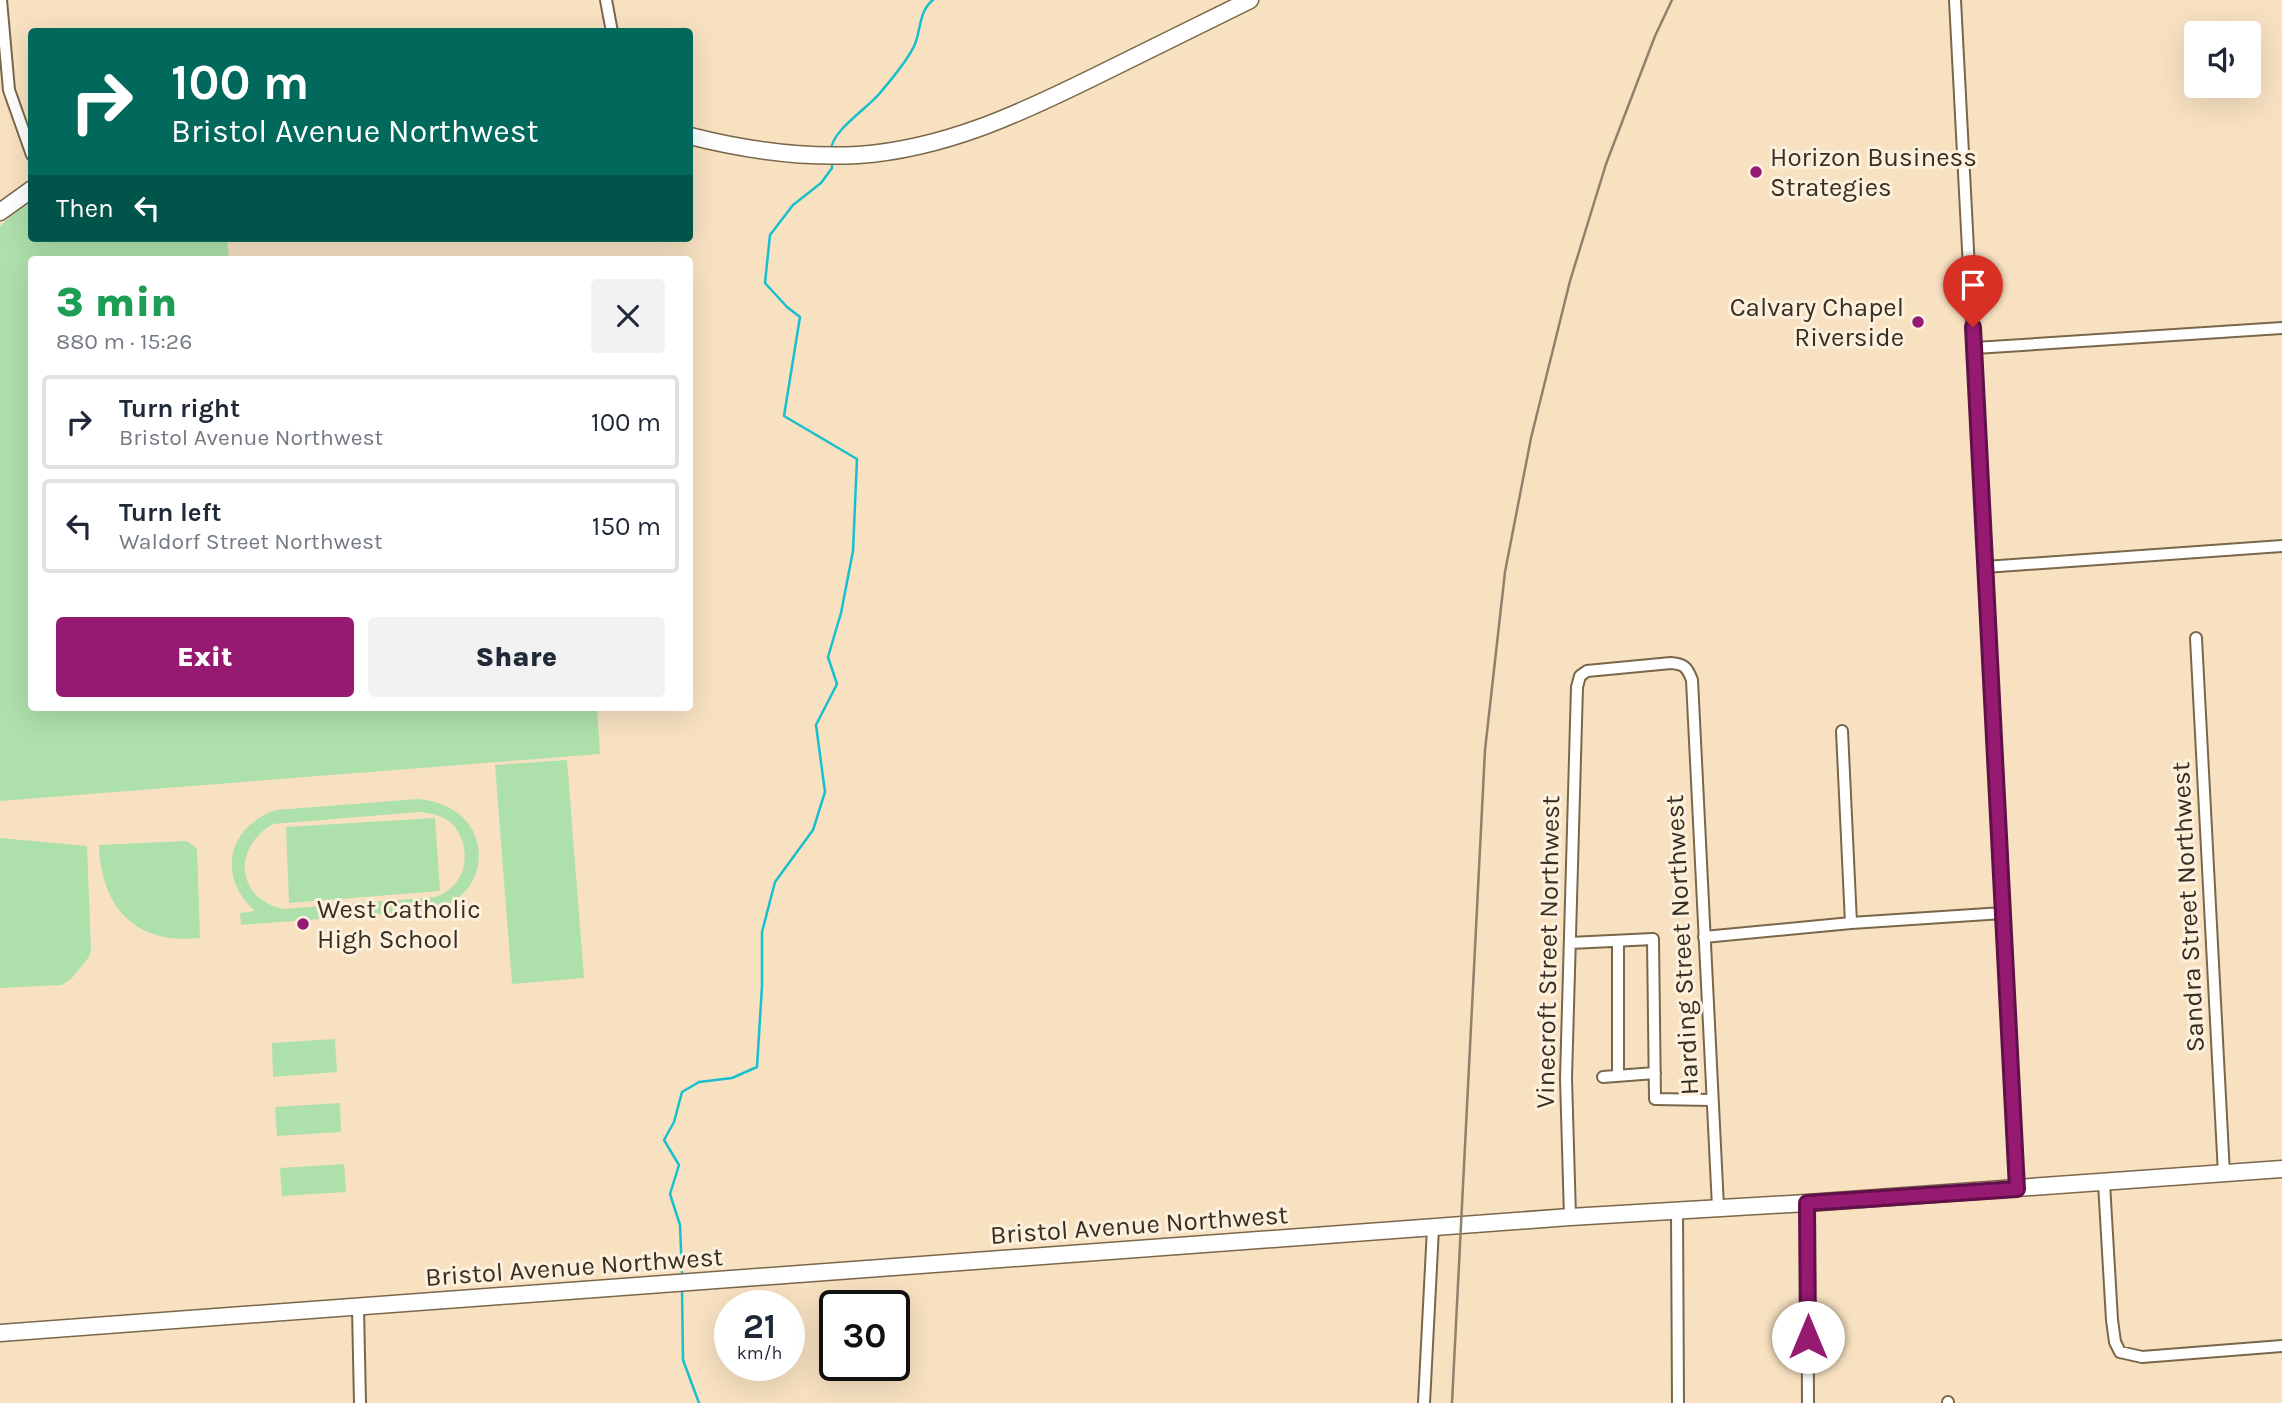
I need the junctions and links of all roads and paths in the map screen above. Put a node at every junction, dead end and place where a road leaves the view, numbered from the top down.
1 (1, 0) edge
2 (606, 0) edge
3 (1250, 0) edge
4 (1955, 0) edge
5 (611, 28) edge
6 (693, 137) edge
7 (28, 144) edge
8 (28, 192) edge
9 (0, 212) edge
10 (2282, 328) edge
11 (1975, 348) junction
12 (2282, 546) edge
13 (1985, 567) junction
14 (2196, 638) dead end
15 (1692, 680) joint
16 (1842, 731) dead end
17 (2003, 913) junction
18 (1851, 923) junction
19 (1704, 937) junction
20 (1618, 940) junction
21 (1570, 943) junction
22 (1655, 1073) junction
23 (1618, 1076) junction
24 (1603, 1077) dead end
25 (1712, 1100) junction
26 (2282, 1169) edge
27 (2224, 1174) junction
28 (2104, 1182) junction
29 (2017, 1189) junction
30 (1807, 1203) junction
31 (1718, 1207) junction
32 (1677, 1210) junction
33 (1570, 1217) junction
34 (1433, 1228) junction
35 (358, 1308) junction
36 (0, 1333) edge
37 (2282, 1346) edge
38 (360, 1403) edge
39 (1424, 1403) edge
40 (1678, 1403) edge
41 (1808, 1403) edge

1 - 7 street
2 - 5 street
3 - 6 street
4 - 11 street
8 - 9 street
10 - 11 street
11 - 13 street
12 - 13 street
13 - 17 street
14 - 27 street, Sandra Street Northwest
15 - 19 street, Harding Street Northwest
15 - 21 street, Vinecroft Street Northwest
16 - 18 street
17 - 18 street
17 - 29 street
18 - 19 street
19 - 25 street, Harding Street Northwest
20 - 21 street
20 - 22 street
20 - 23 street
21 - 33 street, Vinecroft Street Northwest
22 - 23 street
22 - 25 street
23 - 24 street
25 - 31 street, Harding Street Northwest
26 - 27 street, Bristol Avenue Northwest
27 - 28 street, Bristol Avenue Northwest
28 - 29 street, Bristol Avenue Northwest
28 - 37 street
29 - 30 street, Bristol Avenue Northwest
30 - 31 street, Bristol Avenue Northwest
30 - 41 street
31 - 32 street, Bristol Avenue Northwest
32 - 33 street, Bristol Avenue Northwest
32 - 40 street
33 - 34 street, Bristol Avenue Northwest
34 - 35 street, Bristol Avenue Northwest
34 - 39 street
35 - 36 street, Bristol Avenue Northwest
35 - 38 street

